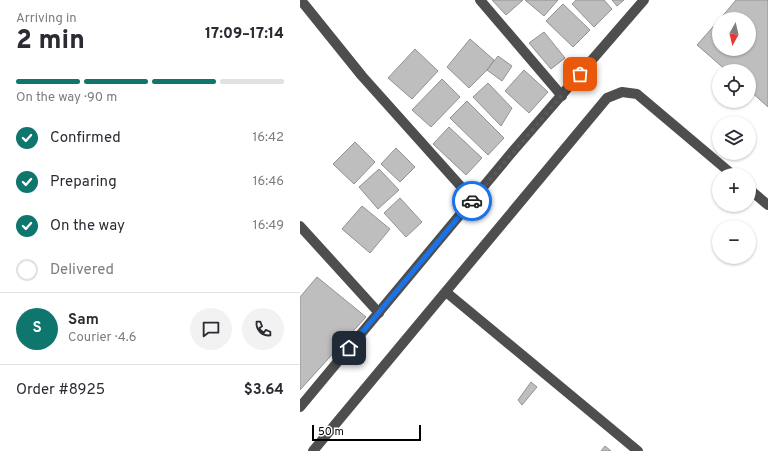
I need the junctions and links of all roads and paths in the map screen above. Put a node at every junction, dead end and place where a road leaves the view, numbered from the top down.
1 (480, 0) edge
2 (644, 0) edge
3 (300, 1) edge
4 (562, 96) junction
5 (725, 168) edge
6 (756, 195) edge
7 (473, 200) junction
8 (768, 205) edge
9 (300, 226) edge
10 (446, 292) junction
11 (379, 313) junction
12 (300, 407) edge
13 (313, 451) edge
14 (638, 451) edge

1 - 4 street
2 - 4 street
3 - 7 street
4 - 7 street
5 - 10 street
6 - 8 street
7 - 11 street
9 - 11 street
10 - 13 street
10 - 14 street
11 - 12 street

